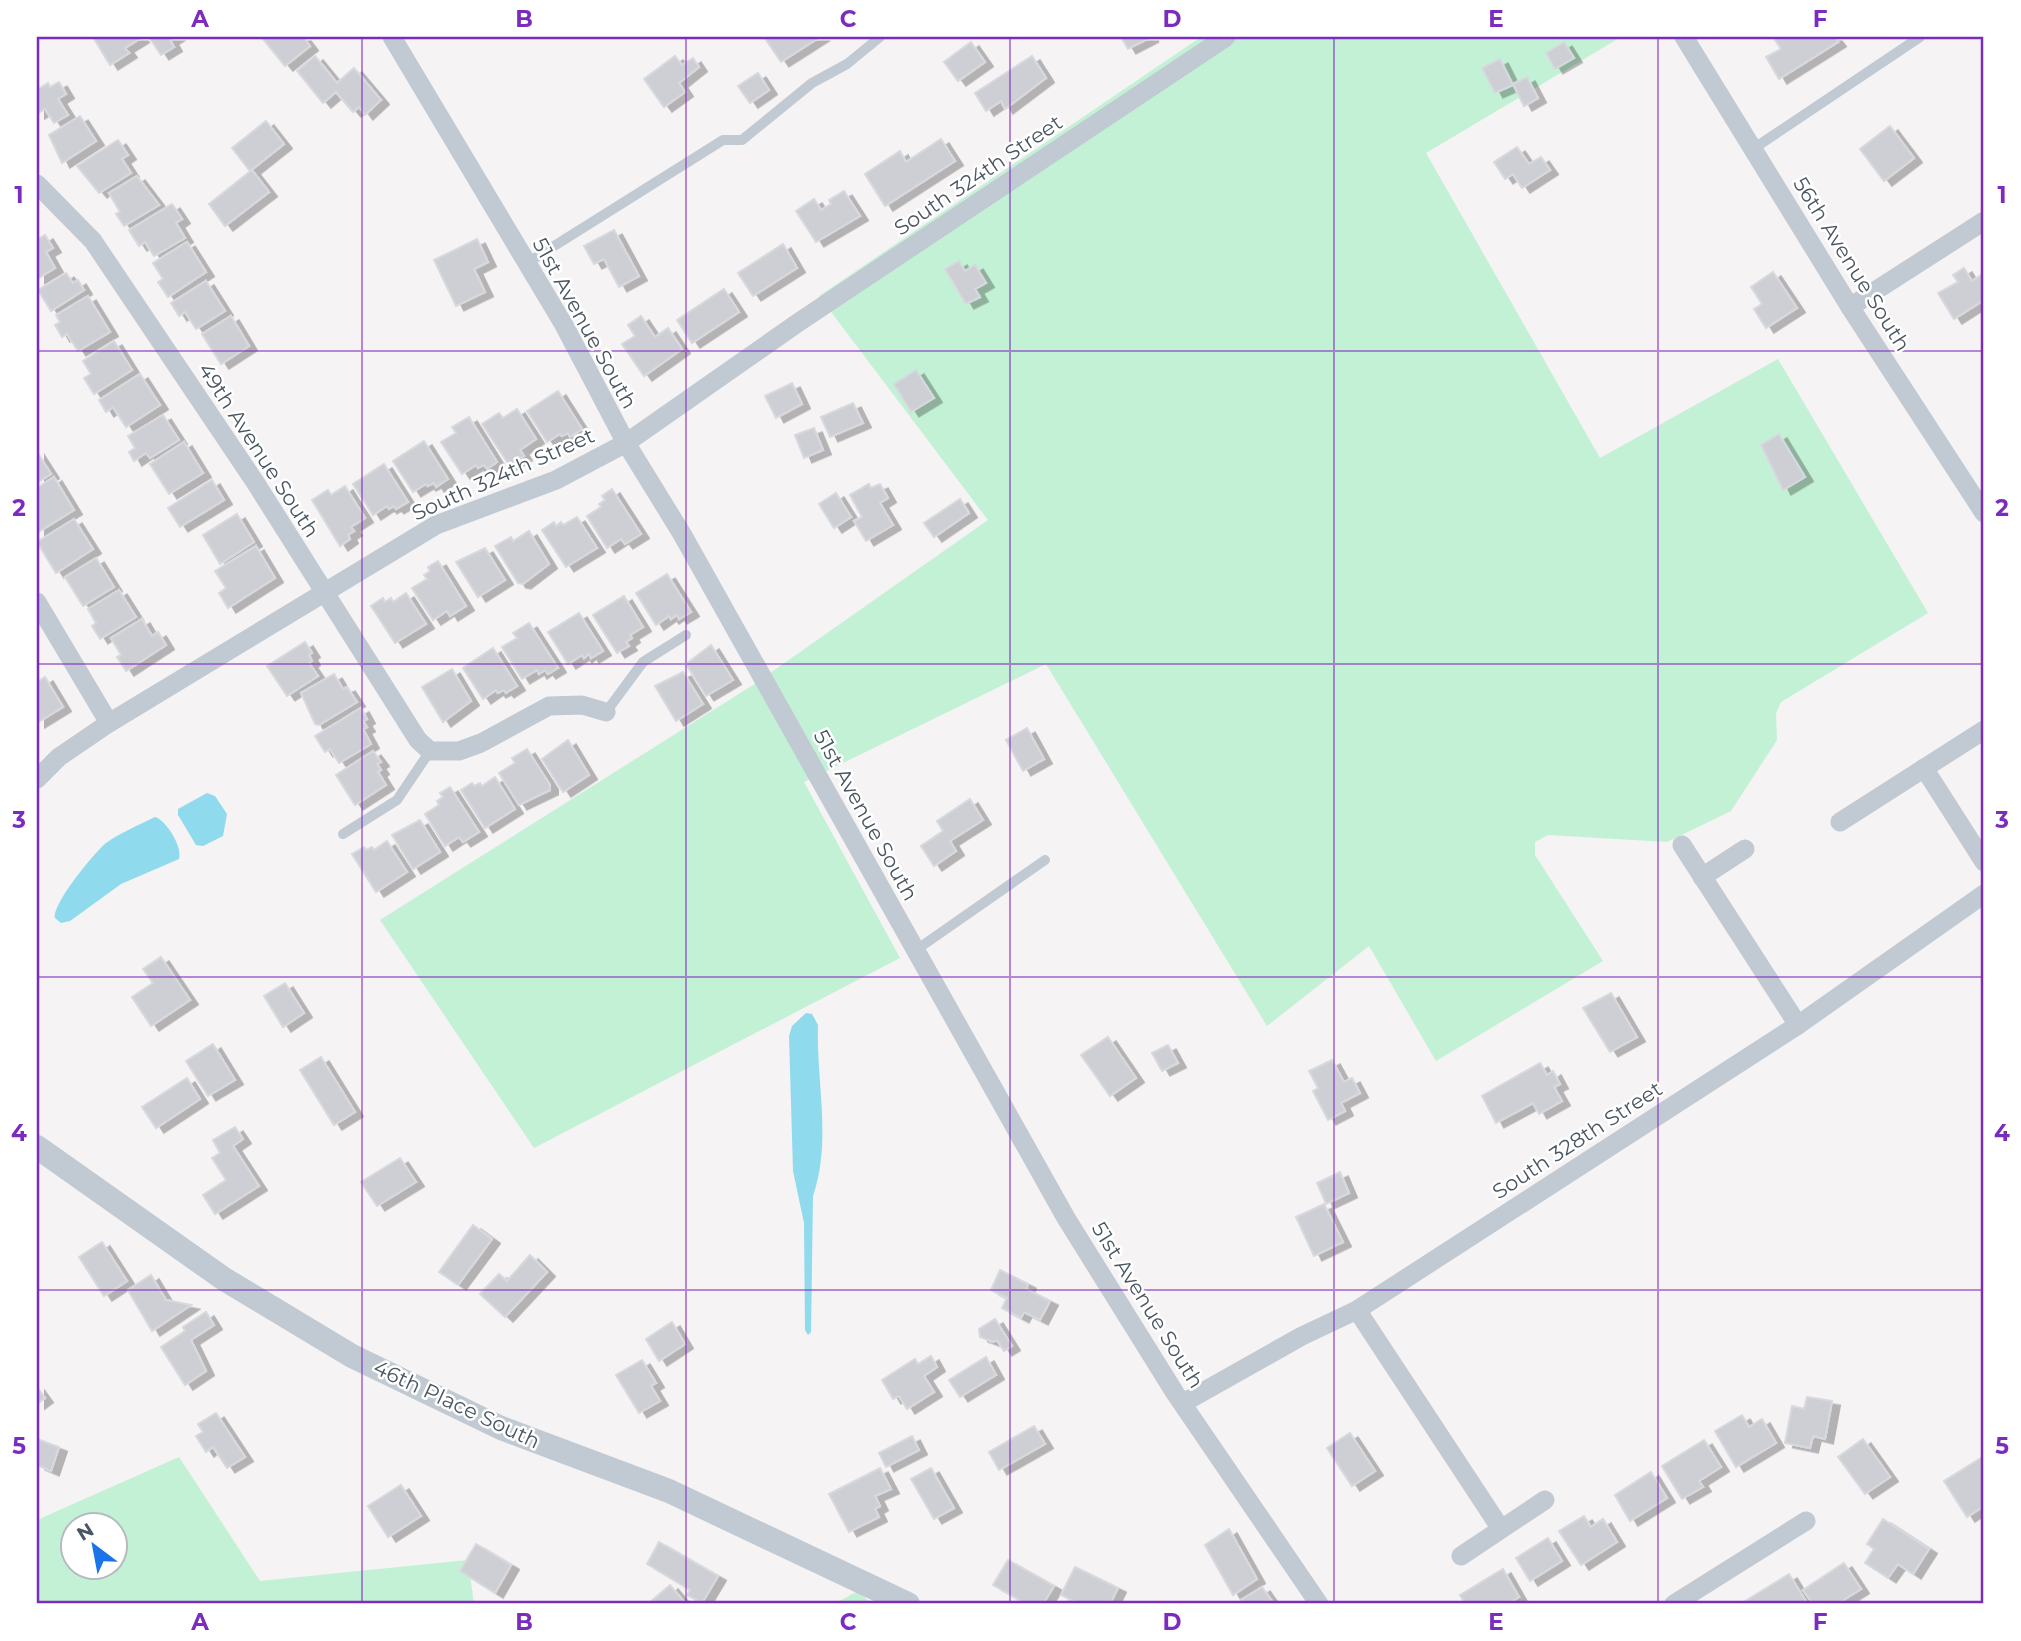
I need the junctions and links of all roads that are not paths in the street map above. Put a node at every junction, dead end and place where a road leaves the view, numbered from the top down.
1 (392, 37) edge
2 (880, 37) edge
3 (1226, 37) edge
4 (1685, 37) edge
5 (1920, 37) edge
6 (1753, 149) junction
7 (37, 184) edge
8 (1984, 220) edge
9 (527, 263) junction
10 (1850, 307) junction
11 (626, 443) junction
12 (1984, 513) edge
13 (324, 592) junction
14 (37, 602) edge
15 (686, 635) dead end
16 (606, 712) joint
17 (109, 723) junction
18 (1984, 730) edge
19 (430, 751) junction
20 (1924, 768) junction
21 (37, 779) edge
22 (1840, 822) dead end
23 (343, 834) dead end
24 (1682, 845) dead end
25 (1745, 849) dead end
26 (1045, 860) dead end
27 (1984, 862) edge
28 (1702, 877) junction
29 (1984, 894) edge
30 (916, 950) junction
31 (1798, 1025) junction
32 (37, 1147) edge
33 (1357, 1310) junction
34 (1182, 1403) junction
35 (1545, 1500) dead end
36 (1806, 1521) dead end
37 (1501, 1529) junction
38 (1461, 1556) dead end
39 (908, 1604) edge
40 (1319, 1604) edge
41 (1674, 1604) edge

1 - 9 street, 51st Avenue South
2 - 9 lane
3 - 11 street, South 324th Street
4 - 6 street, 56th Avenue South
5 - 6 lane
6 - 10 street, 56th Avenue South
7 - 13 street, 49th Avenue South
8 - 10 street
9 - 11 street, 51st Avenue South
10 - 12 street, 56th Avenue South
11 - 13 street, South 324th Street
11 - 30 street, 51st Avenue South
13 - 17 street, South 324th Street
13 - 19 street, 49th Avenue South
14 - 17 street
15 - 16 lane
16 - 19 street
17 - 21 street, South 324th Street
18 - 20 street
19 - 23 lane
20 - 22 street
20 - 27 street
24 - 28 street
25 - 28 street
26 - 30 lane
28 - 31 street
29 - 31 street, South 328th Street
30 - 34 street, 51st Avenue South
31 - 33 street, South 328th Street
32 - 39 street, 46th Place South
33 - 34 street, South 328th Street
33 - 37 street
34 - 40 street, 51st Avenue South
35 - 37 street
36 - 41 street
37 - 38 street

